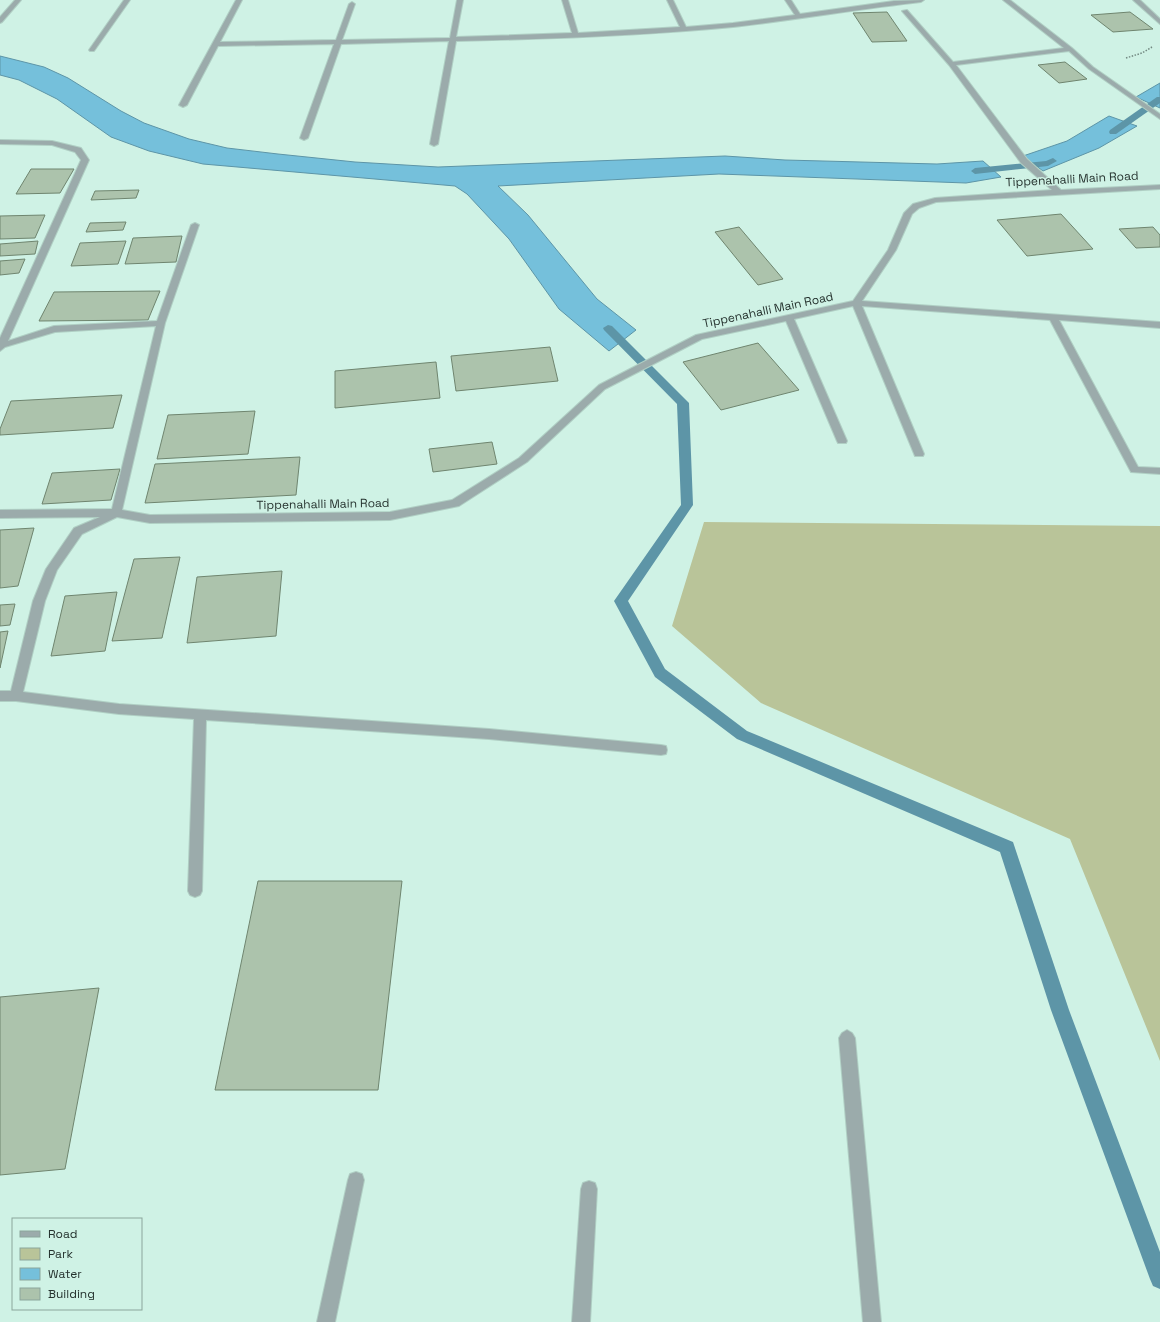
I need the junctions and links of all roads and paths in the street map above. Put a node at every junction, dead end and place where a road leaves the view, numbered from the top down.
1 (18, 0) edge
2 (127, 0) edge
3 (239, 0) edge
4 (460, 0) edge
5 (565, 0) edge
6 (670, 0) edge
7 (788, 0) edge
8 (921, 0) edge
9 (1006, 0) edge
10 (1136, 0) edge
11 (890, 2) edge
12 (352, 4) dead end
13 (905, 11) dead end
14 (799, 17) junction
15 (0, 21) edge
16 (1160, 22) edge
17 (684, 29) junction
18 (576, 36) junction
19 (453, 40) junction
20 (339, 42) junction
21 (216, 44) junction
22 (1157, 44) dead end
23 (1070, 49) junction
24 (92, 50) dead end
25 (951, 64) junction
26 (1090, 68) junction
27 (183, 105) dead end
28 (1160, 117) edge
29 (304, 138) dead end
30 (0, 142) edge
31 (434, 144) dead end
32 (1160, 187) edge
33 (1059, 192) junction
34 (195, 225) dead end
35 (856, 303) junction
36 (1053, 317) junction
37 (789, 318) junction
38 (161, 323) junction
39 (1160, 325) edge
40 (0, 346) edge
41 (842, 441) dead end
42 (919, 454) dead end
43 (1160, 471) edge
44 (116, 513) junction
45 (0, 514) edge
46 (0, 696) edge
47 (16, 696) junction
48 (200, 714) junction
49 (661, 750) dead end
50 (195, 891) dead end
51 (847, 1038) dead end
52 (356, 1180) dead end
53 (589, 1189) dead end
54 (326, 1322) edge
55 (581, 1322) edge
56 (872, 1322) edge

1 - 15 street
2 - 24 street
3 - 21 street
4 - 19 street
5 - 18 street
6 - 17 street
7 - 14 street
8 - 11 street
9 - 23 street
10 - 16 street
11 - 14 street
12 - 20 street
13 - 25 street
14 - 17 street
17 - 18 street
18 - 19 street
19 - 20 street
19 - 31 street
20 - 21 street
20 - 29 street
21 - 27 street
22 - 26 path
23 - 25 street
23 - 26 street
25 - 33 street
26 - 28 street
30 - 40 street
32 - 33 street, Tippenahalli Main Road
33 - 35 street, Tippenahalli Main Road
34 - 38 street
35 - 36 street
35 - 37 street, Tippenahalli Main Road
35 - 42 street
36 - 39 street
36 - 43 street
37 - 41 street
37 - 44 street, Tippenahalli Main Road
38 - 40 street
38 - 44 street
44 - 45 street, Tippenahalli Main Road
44 - 47 street
46 - 47 street
47 - 48 street
48 - 49 street
48 - 50 street
51 - 56 street
52 - 54 street
53 - 55 street

